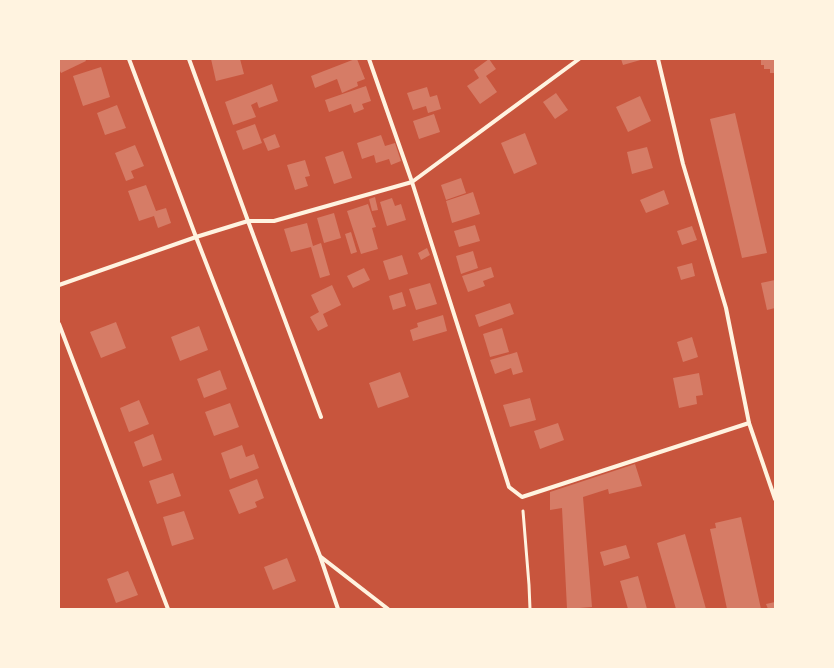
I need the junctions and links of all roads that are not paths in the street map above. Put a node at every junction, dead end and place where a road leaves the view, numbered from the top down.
1 (129, 59) edge
2 (189, 59) edge
3 (369, 59) edge
4 (579, 59) edge
5 (658, 59) edge
6 (412, 182) junction
7 (248, 221) junction
8 (196, 237) junction
9 (59, 285) edge
10 (59, 324) edge
11 (321, 416) dead end
12 (749, 423) junction
13 (775, 499) edge
14 (523, 511) dead end
15 (320, 556) junction
16 (168, 609) edge
17 (338, 609) edge
18 (388, 609) edge
19 (530, 609) edge

1 - 8 street
2 - 7 street
3 - 6 street
4 - 6 street
5 - 12 street
6 - 7 street
6 - 12 street
7 - 8 street
7 - 11 street
8 - 9 street
8 - 15 street
10 - 16 street
12 - 13 street
14 - 19 lane
15 - 17 street
15 - 18 street

